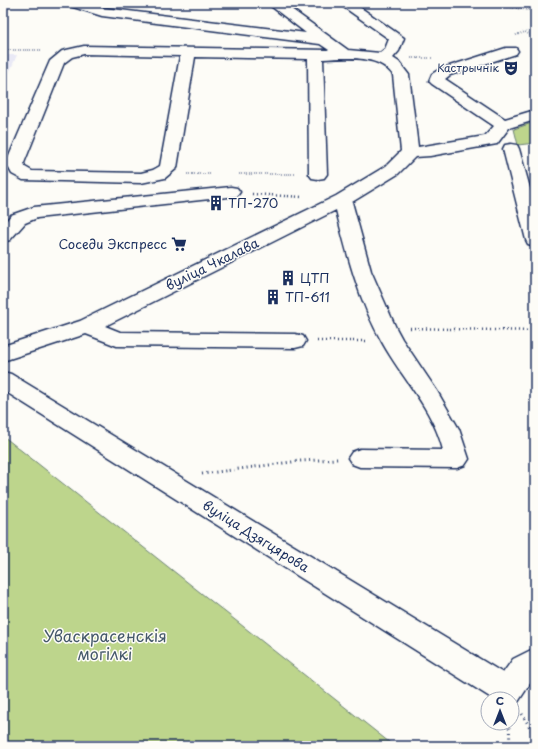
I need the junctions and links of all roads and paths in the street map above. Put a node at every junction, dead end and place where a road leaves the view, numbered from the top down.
1 (75, 3) edge
2 (274, 3) edge
3 (345, 3) edge
4 (484, 3) edge
5 (172, 8) dead end
6 (535, 12) edge
7 (188, 22) junction
8 (326, 40) junction
9 (511, 51) dead end
10 (188, 52) junction
11 (344, 54) junction
12 (315, 55) junction
13 (383, 58) junction
14 (407, 58) dead end
15 (434, 58) dead end
16 (535, 114) edge
17 (503, 125) junction
18 (511, 149) dead end
19 (410, 152) junction
20 (159, 174) junction
21 (215, 174) dead end
22 (239, 174) dead end
23 (318, 174) joint
24 (231, 192) joint
25 (342, 200) junction
26 (3, 236) edge
27 (535, 240) edge
28 (87, 326) junction
29 (535, 331) edge
30 (389, 334) junction
31 (295, 341) joint
32 (3, 354) edge
33 (3, 380) edge
34 (360, 458) joint
35 (164, 480) junction
36 (535, 661) edge
37 (509, 731) edge
38 (510, 746) edge

1 - 7 street
2 - 8 street
3 - 13 street
4 - 6 path
5 - 7 street
7 - 8 street
8 - 11 street
9 - 17 street
10 - 12 street
10 - 20 street
10 - 20 street
11 - 12 street
11 - 13 street
12 - 23 street
13 - 19 street
14 - 15 path
16 - 17 street
17 - 19 street
18 - 27 street
19 - 25 street, вуліца Чкалава
20 - 21 path
22 - 23 path
24 - 25 path
24 - 26 street
25 - 28 street, вуліца Чкалава
25 - 30 street
28 - 31 street
28 - 32 street, вуліца Чкалава
29 - 30 path
30 - 31 path
30 - 34 street
33 - 35 street, вуліца Дзягцярова
34 - 35 path
35 - 36 street, вуліца Дзягцярова
37 - 38 path

